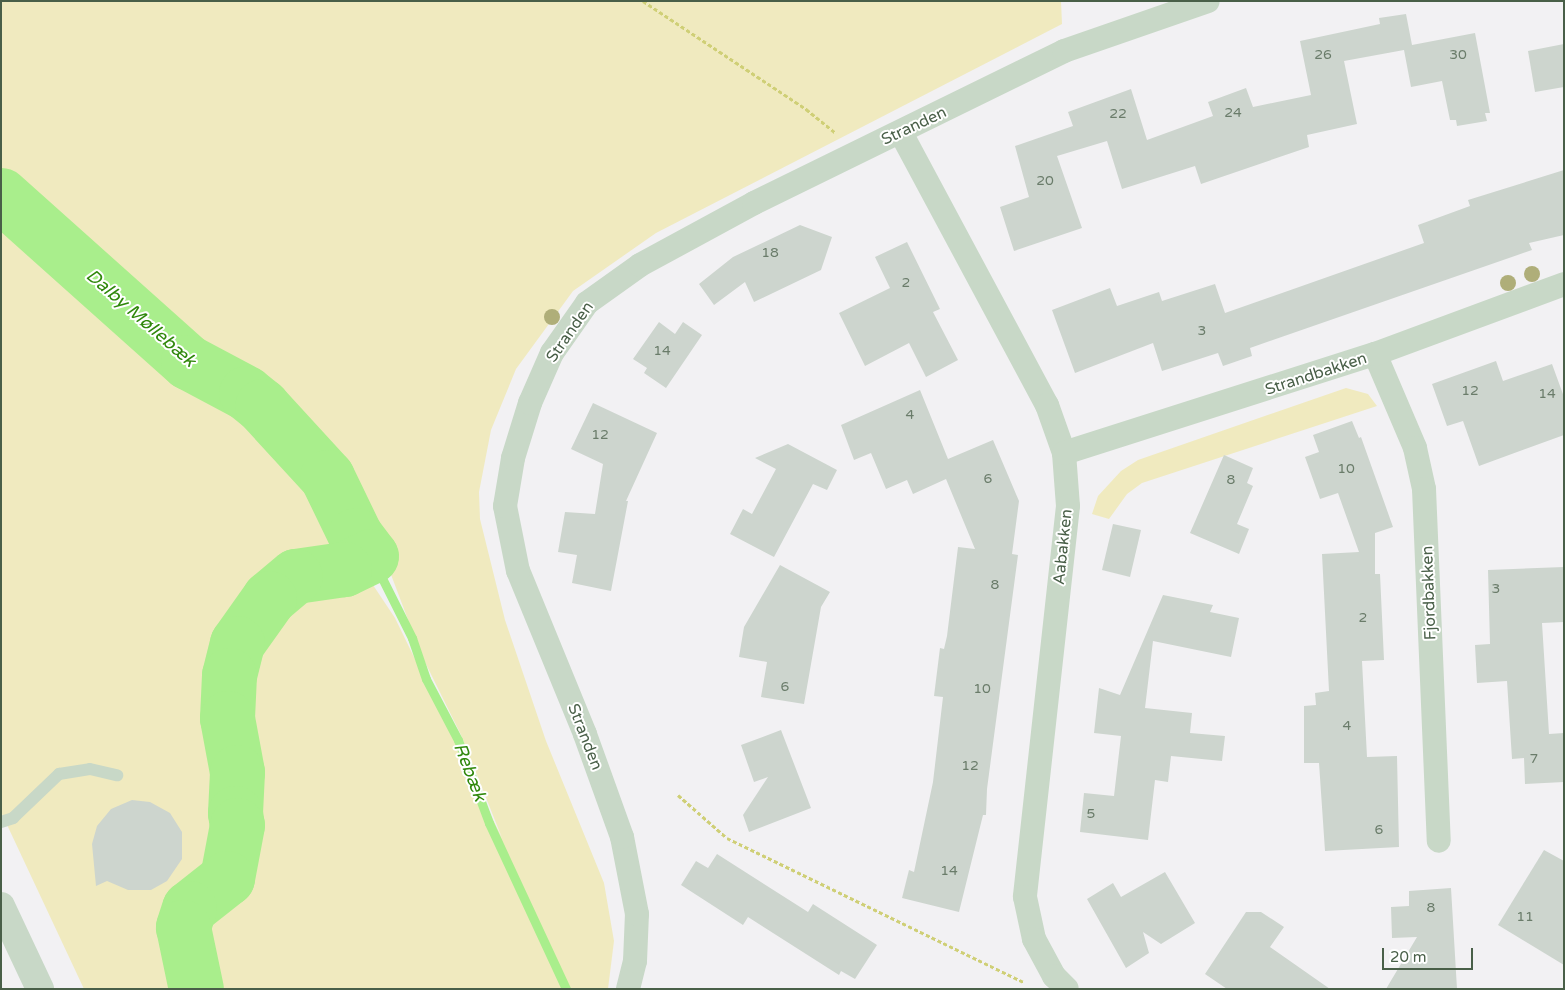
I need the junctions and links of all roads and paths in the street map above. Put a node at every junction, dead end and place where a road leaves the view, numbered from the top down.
1 (644, 1) edge
2 (1208, 1) edge
3 (901, 133) junction
4 (859, 152) junction
5 (1564, 284) edge
6 (1375, 354) junction
7 (1064, 453) junction
8 (117, 775) dead end
9 (678, 795) dead end
10 (1, 822) edge
11 (1439, 841) dead end
12 (1, 906) edge
13 (1060, 982) edge
14 (40, 989) edge
15 (628, 989) edge

1 - 4 path
2 - 3 street, Stranden
3 - 4 street, Stranden
3 - 7 street, Aabakken
4 - 15 street, Stranden
5 - 6 street, Strandbakken
6 - 7 street, Strandbakken
6 - 11 street, Fjordbakken
7 - 13 street, Aabakken
8 - 10 lane
9 - 13 path
12 - 14 street

